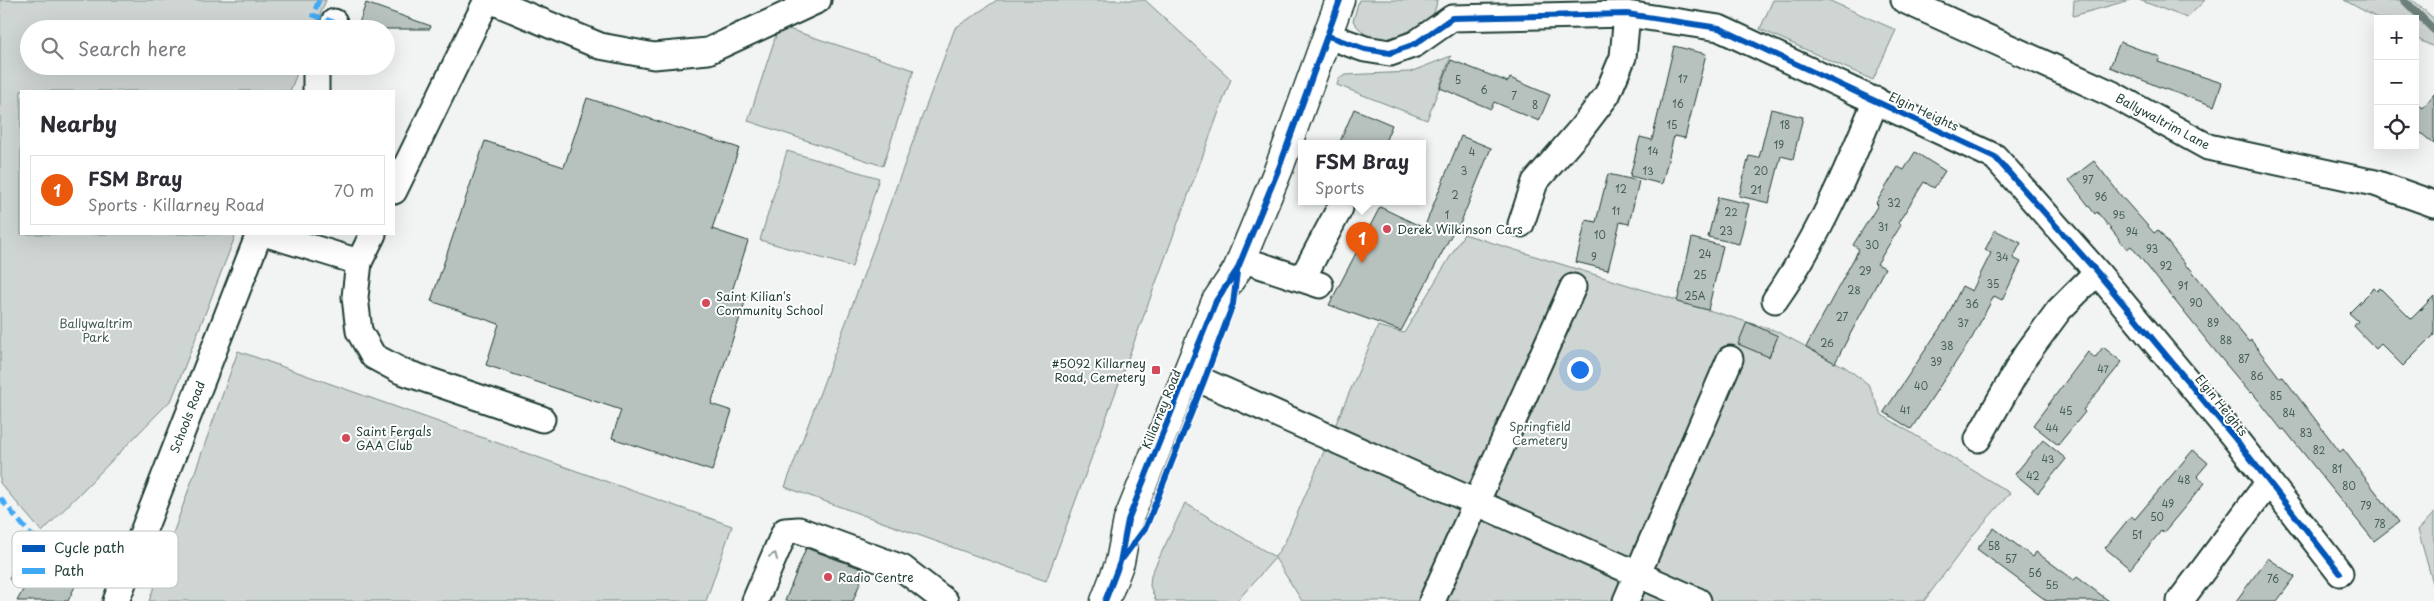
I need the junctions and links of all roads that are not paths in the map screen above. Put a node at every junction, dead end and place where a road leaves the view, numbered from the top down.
1 (488, 0) edge
2 (818, 0) edge
3 (1340, 0) edge
4 (1904, 0) edge
5 (1451, 9) edge
6 (1627, 14) junction
7 (1328, 36) junction
8 (318, 75) edge
9 (316, 90) edge
10 (1876, 100) junction
11 (395, 189) edge
12 (2434, 204) edge
13 (1340, 208) dead end
14 (1521, 224) dead end
15 (259, 235) edge
16 (270, 235) edge
17 (373, 235) edge
18 (360, 262) junction
19 (1239, 264) junction
20 (2097, 272) junction
21 (1573, 287) dead end
22 (1775, 300) dead end
23 (1730, 359) dead end
24 (1195, 377) junction
25 (542, 419) dead end
26 (1978, 439) dead end
27 (2268, 483) junction
28 (1475, 502) junction
29 (143, 531) edge
30 (2340, 573) dead end
31 (1637, 575) junction
32 (121, 588) edge
33 (1110, 599) edge
34 (116, 601) edge
35 (756, 601) edge
36 (945, 601) edge
37 (1432, 601) edge
38 (1626, 601) edge
39 (1698, 601) edge
40 (2180, 601) edge

1 - 2 street
1 - 11 street
3 - 7 main road, Killarney Road
4 - 12 street, Ballywaltrim Lane
5 - 6 street, Elgin Heights
5 - 7 street, Elgin Heights
6 - 10 street, Elgin Heights
6 - 14 street
7 - 19 main road, Killarney Road
8 - 9 street
10 - 20 street, Elgin Heights
10 - 22 street, Elgin Heights
13 - 19 street
15 - 29 street, Schools Road
16 - 18 street
17 - 18 street
18 - 25 street
19 - 24 main road, Killarney Road
20 - 26 street
20 - 27 street, Elgin Heights
21 - 28 street
23 - 31 street
24 - 28 street
24 - 33 main road, Killarney Road
27 - 30 street, Elgin Heights
27 - 40 street
28 - 31 street
28 - 37 street
31 - 38 street
31 - 39 street
32 - 34 street, Schools Road
35 -> 36 street

